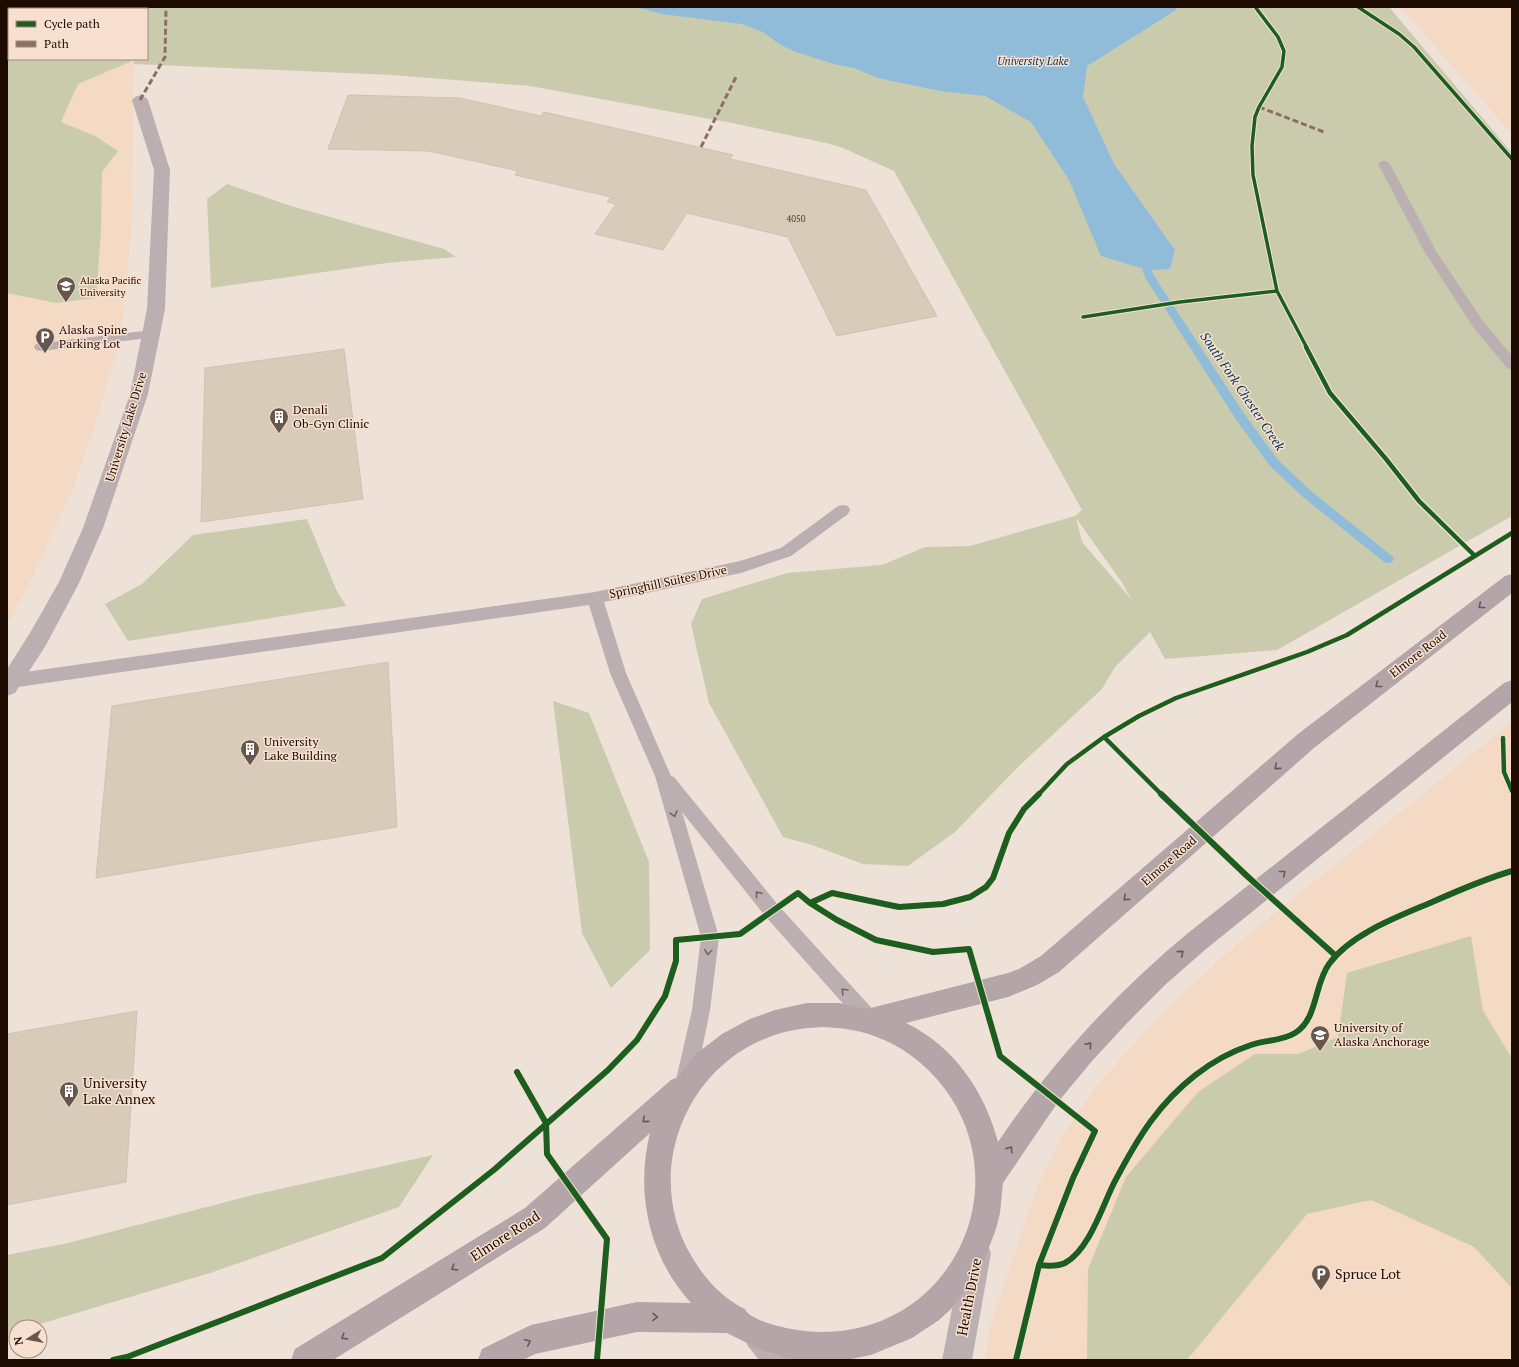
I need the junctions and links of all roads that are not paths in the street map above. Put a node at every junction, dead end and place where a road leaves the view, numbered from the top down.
1 (140, 100) dead end
2 (1384, 164) dead end
3 (152, 334) junction
4 (41, 348) dead end
5 (1512, 365) edge
6 (843, 510) dead end
7 (1512, 582) edge
8 (595, 598) junction
9 (9, 684) edge
10 (1512, 689) edge
11 (663, 776) junction
12 (870, 1020) junction
13 (684, 1085) junction
14 (988, 1181) junction
15 (981, 1234) junction
16 (735, 1319) junction
17 (758, 1336) junction
18 (306, 1360) edge
19 (493, 1360) edge
20 (779, 1360) edge
21 (957, 1360) edge

1 - 3 street, University Lake Drive
2 - 5 lane
3 - 4 lane
3 - 9 street, University Lake Drive
6 - 8 lane, Springhill Suites Drive
7 -> 12 main road, Elmore Road
8 - 9 lane, Springhill Suites Drive
8 - 11 lane
14 -> 10 main road
12 -> 11 lane
11 -> 13 lane
12 - 13 main road
12 - 14 main road
13 - 16 main road
13 -> 18 main road, Elmore Road
14 - 15 main road
15 - 17 main road
15 - 21 street, Health Drive
16 - 17 main road
19 -> 16 main road
17 - 20 street

